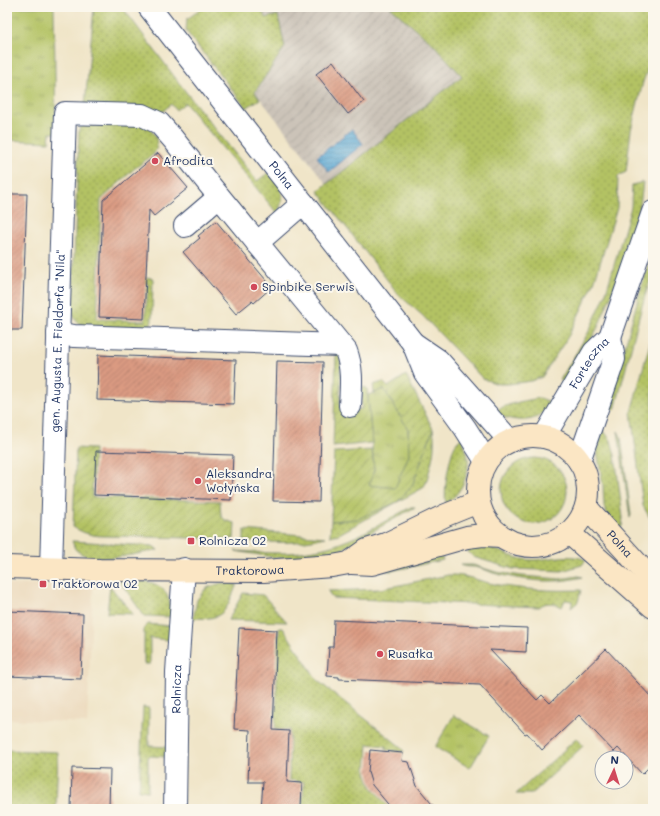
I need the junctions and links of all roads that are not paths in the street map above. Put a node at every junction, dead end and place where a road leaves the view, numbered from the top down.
1 (149, 7) edge
2 (219, 197) junction
3 (303, 203) junction
4 (652, 213) edge
5 (185, 226) dead end
6 (257, 243) junction
7 (58, 334) junction
8 (610, 337) junction
9 (413, 344) junction
10 (341, 345) junction
11 (350, 406) dead end
12 (544, 437) junction
13 (510, 441) junction
14 (486, 461) junction
15 (579, 461) junction
16 (478, 502) junction
17 (586, 507) junction
18 (569, 533) junction
19 (501, 536) junction
20 (349, 563) junction
21 (7, 567) edge
22 (51, 568) junction
23 (184, 569) junction
24 (653, 581) edge
25 (653, 607) edge
26 (175, 809) edge

1 - 3 street, Polna
2 - 5 street
2 - 6 street
2 - 7 street, gen. Augusta E. Fieldorfa "Nila"
3 - 6 street
3 - 9 street, Polna
4 - 8 street, Forteczna
6 - 10 street
7 - 10 street
7 - 22 street, gen. Augusta E. Fieldorfa "Nila"
8 - 12 street, Forteczna
8 - 15 street
9 - 13 street, Polna
9 - 14 street, Polna
10 - 11 street
12 - 13 street
12 - 15 street
13 - 14 street
14 - 16 street
15 - 17 street
16 - 19 street
16 - 20 street, Traktorowa
17 - 18 street
17 - 24 street, Polna
18 - 19 street
18 - 25 street
19 - 20 street
20 - 23 street, Traktorowa
21 - 22 street, Traktorowa
22 - 23 street, Traktorowa
23 - 26 street, Rolnicza

